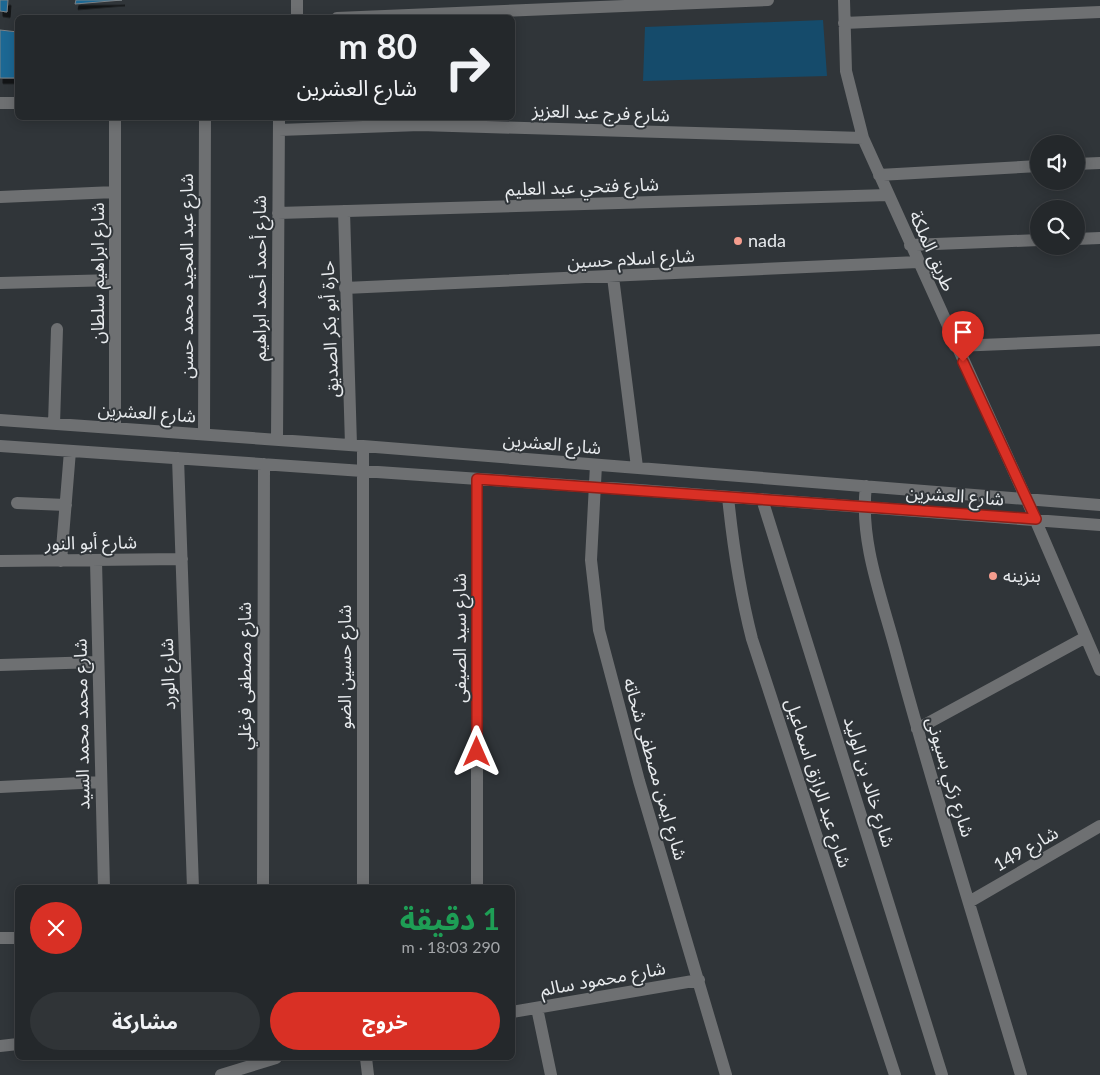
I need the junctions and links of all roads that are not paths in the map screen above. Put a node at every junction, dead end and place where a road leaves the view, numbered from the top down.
1 (297, 0) edge
2 (768, 0) edge
3 (844, 0) edge
4 (1100, 12) edge
5 (296, 15) edge
6 (409, 15) edge
7 (844, 23) junction
8 (0, 103) edge
9 (15, 103) edge
10 (116, 120) edge
11 (205, 120) edge
12 (279, 124) edge
13 (863, 138) junction
14 (1100, 163) edge
15 (1085, 164) edge
16 (1030, 167) edge
17 (879, 175) junction
18 (115, 192) junction
19 (888, 195) junction
20 (0, 197) edge
21 (344, 211) junction
22 (278, 213) junction
23 (1100, 238) edge
24 (1085, 239) edge
25 (1030, 240) edge
26 (910, 245) junction
27 (918, 262) junction
28 (613, 277) junction
29 (115, 280) junction
30 (0, 283) edge
31 (345, 288) junction
32 (57, 329) dead end
33 (1100, 340) edge
34 (955, 346) junction
35 (0, 420) edge
36 (54, 424) junction
37 (115, 428) junction
38 (204, 434) junction
39 (277, 440) junction
40 (357, 445) junction
41 (0, 446) edge
42 (70, 451) junction
43 (178, 458) junction
44 (264, 464) junction
45 (596, 465) junction
46 (637, 467) junction
47 (363, 471) junction
48 (477, 479) junction
49 (866, 486) junction
50 (594, 488) junction
51 (728, 497) junction
52 (1026, 498) junction
53 (762, 500) junction
54 (17, 503) dead end
55 (66, 505) junction
56 (1100, 505) edge
57 (863, 506) junction
58 (1036, 519) junction
59 (1100, 525) edge
60 (182, 559) junction
61 (96, 560) junction
62 (0, 561) edge
63 (61, 561) junction
64 (1086, 637) junction
65 (98, 662) junction
66 (0, 665) edge
67 (1100, 670) edge
68 (917, 729) junction
69 (101, 782) junction
70 (0, 787) edge
71 (1100, 826) edge
72 (104, 885) edge
73 (193, 885) edge
74 (263, 885) edge
75 (362, 885) edge
76 (477, 885) edge
77 (969, 902) junction
78 (0, 938) edge
79 (15, 938) edge
80 (699, 980) junction
81 (537, 1008) junction
82 (515, 1012) edge
83 (15, 1044) edge
84 (0, 1046) edge
85 (265, 1060) edge
86 (366, 1060) edge
87 (221, 1075) edge
88 (368, 1075) edge
89 (551, 1075) edge
90 (726, 1075) edge
91 (895, 1075) edge
92 (942, 1075) edge
93 (1022, 1075) edge

1 - 5 street
2 - 6 street
3 - 7 street, طريق الملكة
4 - 7 street
7 - 13 street, طريق الملكة
8 - 9 street
10 - 18 street, شارع ابراهيم سلطان
11 - 38 street, شارع عبد المجيد محمد حسن
12 - 13 street, شارع فرج عبد العزيز
12 - 22 street, شارع أحمد أحمد ابراهيم
13 - 17 street, طريق الملكة
14 - 15 street
16 - 17 street
17 - 19 street, طريق الملكة
18 - 20 street
18 - 29 street, شارع ابراهيم سلطان
19 - 21 street, شارع فتحي عبد العليم
19 - 26 street, طريق الملكة
21 - 22 street, شارع فتحي عبد العليم
21 - 31 street, حارة أبو بكر الصديق
22 - 39 street, شارع أحمد أحمد ابراهيم
23 - 24 street
25 - 26 street
26 - 27 street, طريق الملكة
27 - 28 street, شارع اسلام حسين
27 - 34 street, طريق الملكة
28 - 31 street, شارع اسلام حسين
28 - 46 street
29 - 30 street
29 - 37 street, شارع ابراهيم سلطان
31 - 40 street, حارة أبو بكر الصديق
32 - 36 street
33 - 34 street
34 - 52 street, طريق الملكة
35 - 36 street, شارع العشرين
36 - 37 street, شارع العشرين
37 - 38 street, شارع العشرين
38 - 39 street, شارع العشرين
39 - 40 street, شارع العشرين
40 - 45 street, شارع العشرين
40 - 47 street, شارع حسين الضو
41 - 42 street, شارع العشرين
42 - 43 street, شارع العشرين
42 - 55 street
43 - 44 street, شارع العشرين
43 - 60 street, شارع الورد
44 - 47 street, شارع العشرين
44 - 74 street, شارع مصطفى فرغلي
45 - 46 street, شارع العشرين
45 - 50 street, شارع ايمن مصطفى شحاته
46 - 49 street, شارع العشرين
47 - 48 street, شارع العشرين
47 - 75 street, شارع حسين الضو
48 - 50 street, شارع العشرين
48 - 76 street, شارع سيد الصيفى
49 - 52 street, شارع العشرين
49 - 57 street, شارع زكي بسيونى
50 - 51 street, شارع العشرين
50 - 80 street, شارع ايمن مصطفى شحاته
51 - 53 street, شارع العشرين
51 - 91 street, شارع عبد الرازق اسماعيل
52 - 56 street, شارع العشرين
52 - 58 street, طريق الملكة
53 - 57 street, شارع العشرين
53 - 92 street, شارع خالد بن الوليد
54 - 55 street
55 - 63 street
57 - 58 street, شارع العشرين
57 - 68 street, شارع زكي بسيونى
58 - 59 street, شارع العشرين
58 - 64 street, طريق الملكة
60 - 61 street, شارع أبو النور
60 - 73 street, شارع الورد
61 - 63 street, شارع أبو النور
61 - 65 street, شارع محمد محمد السيد
62 - 63 street, شارع أبو النور
64 - 67 street, طريق الملكة
64 - 68 street
65 - 66 street
65 - 69 street, شارع محمد محمد السيد
68 - 77 street, شارع زكي بسيونى
69 - 70 street
69 - 72 street, شارع محمد محمد السيد
71 - 77 street, شارع 149
77 - 93 street, شارع زكي بسيونى
78 - 79 street
80 - 81 street, شارع محمود سالم
80 - 90 street, شارع ايمن مصطفى شحاته
81 - 82 street, شارع محمود سالم
81 - 89 street
83 - 84 street
85 - 87 street
86 - 88 street

